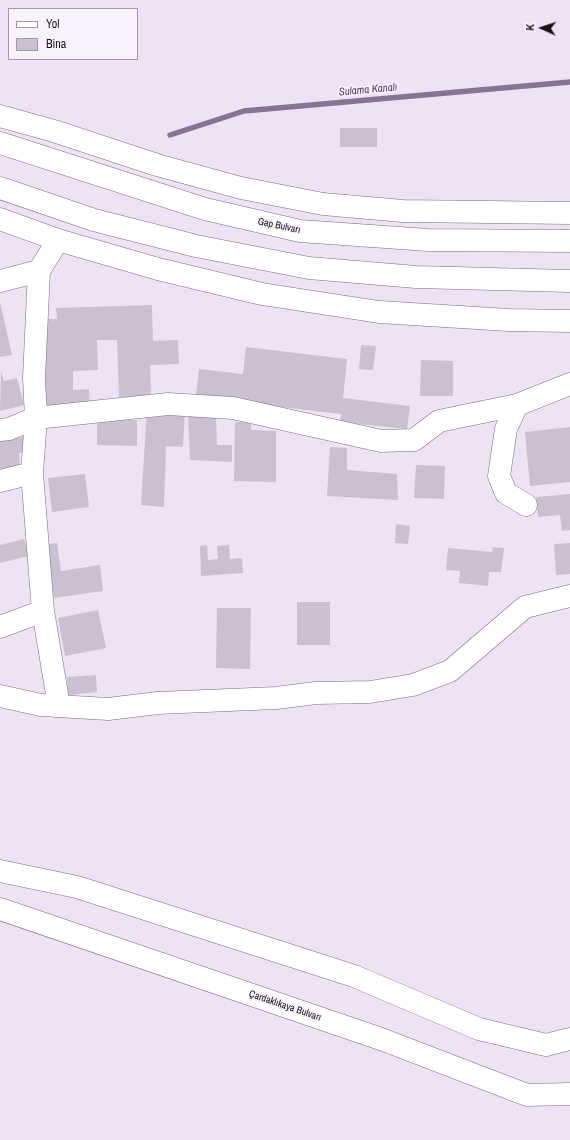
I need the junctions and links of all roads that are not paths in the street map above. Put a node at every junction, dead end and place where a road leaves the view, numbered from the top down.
1 (0, 116) edge
2 (0, 143) edge
3 (0, 188) edge
4 (570, 213) edge
5 (0, 219) edge
6 (58, 240) junction
7 (570, 241) edge
8 (39, 271) junction
9 (0, 281) edge
10 (570, 281) edge
11 (570, 321) edge
12 (570, 384) edge
13 (517, 405) junction
14 (36, 418) junction
15 (0, 430) edge
16 (32, 473) junction
17 (0, 481) edge
18 (526, 505) dead end
19 (570, 596) edge
20 (43, 611) junction
21 (0, 627) edge
22 (0, 696) edge
23 (59, 706) junction
24 (0, 871) edge
25 (0, 908) edge
26 (570, 1040) edge
27 (570, 1094) edge

1 - 4 main road
2 - 7 main road, Gap Bulvarı
3 - 10 main road
5 - 6 main road
6 - 8 main road
6 - 11 main road
8 - 9 main road
8 - 14 main road
12 - 13 main road
13 - 14 main road
13 - 18 main road
14 - 15 main road
14 - 16 main road
16 - 17 main road
16 - 20 main road
19 - 23 main road
20 - 21 main road
20 - 23 main road
22 - 23 main road
24 - 26 main road
25 - 27 main road, Çardaklıkaya Bulvarı

